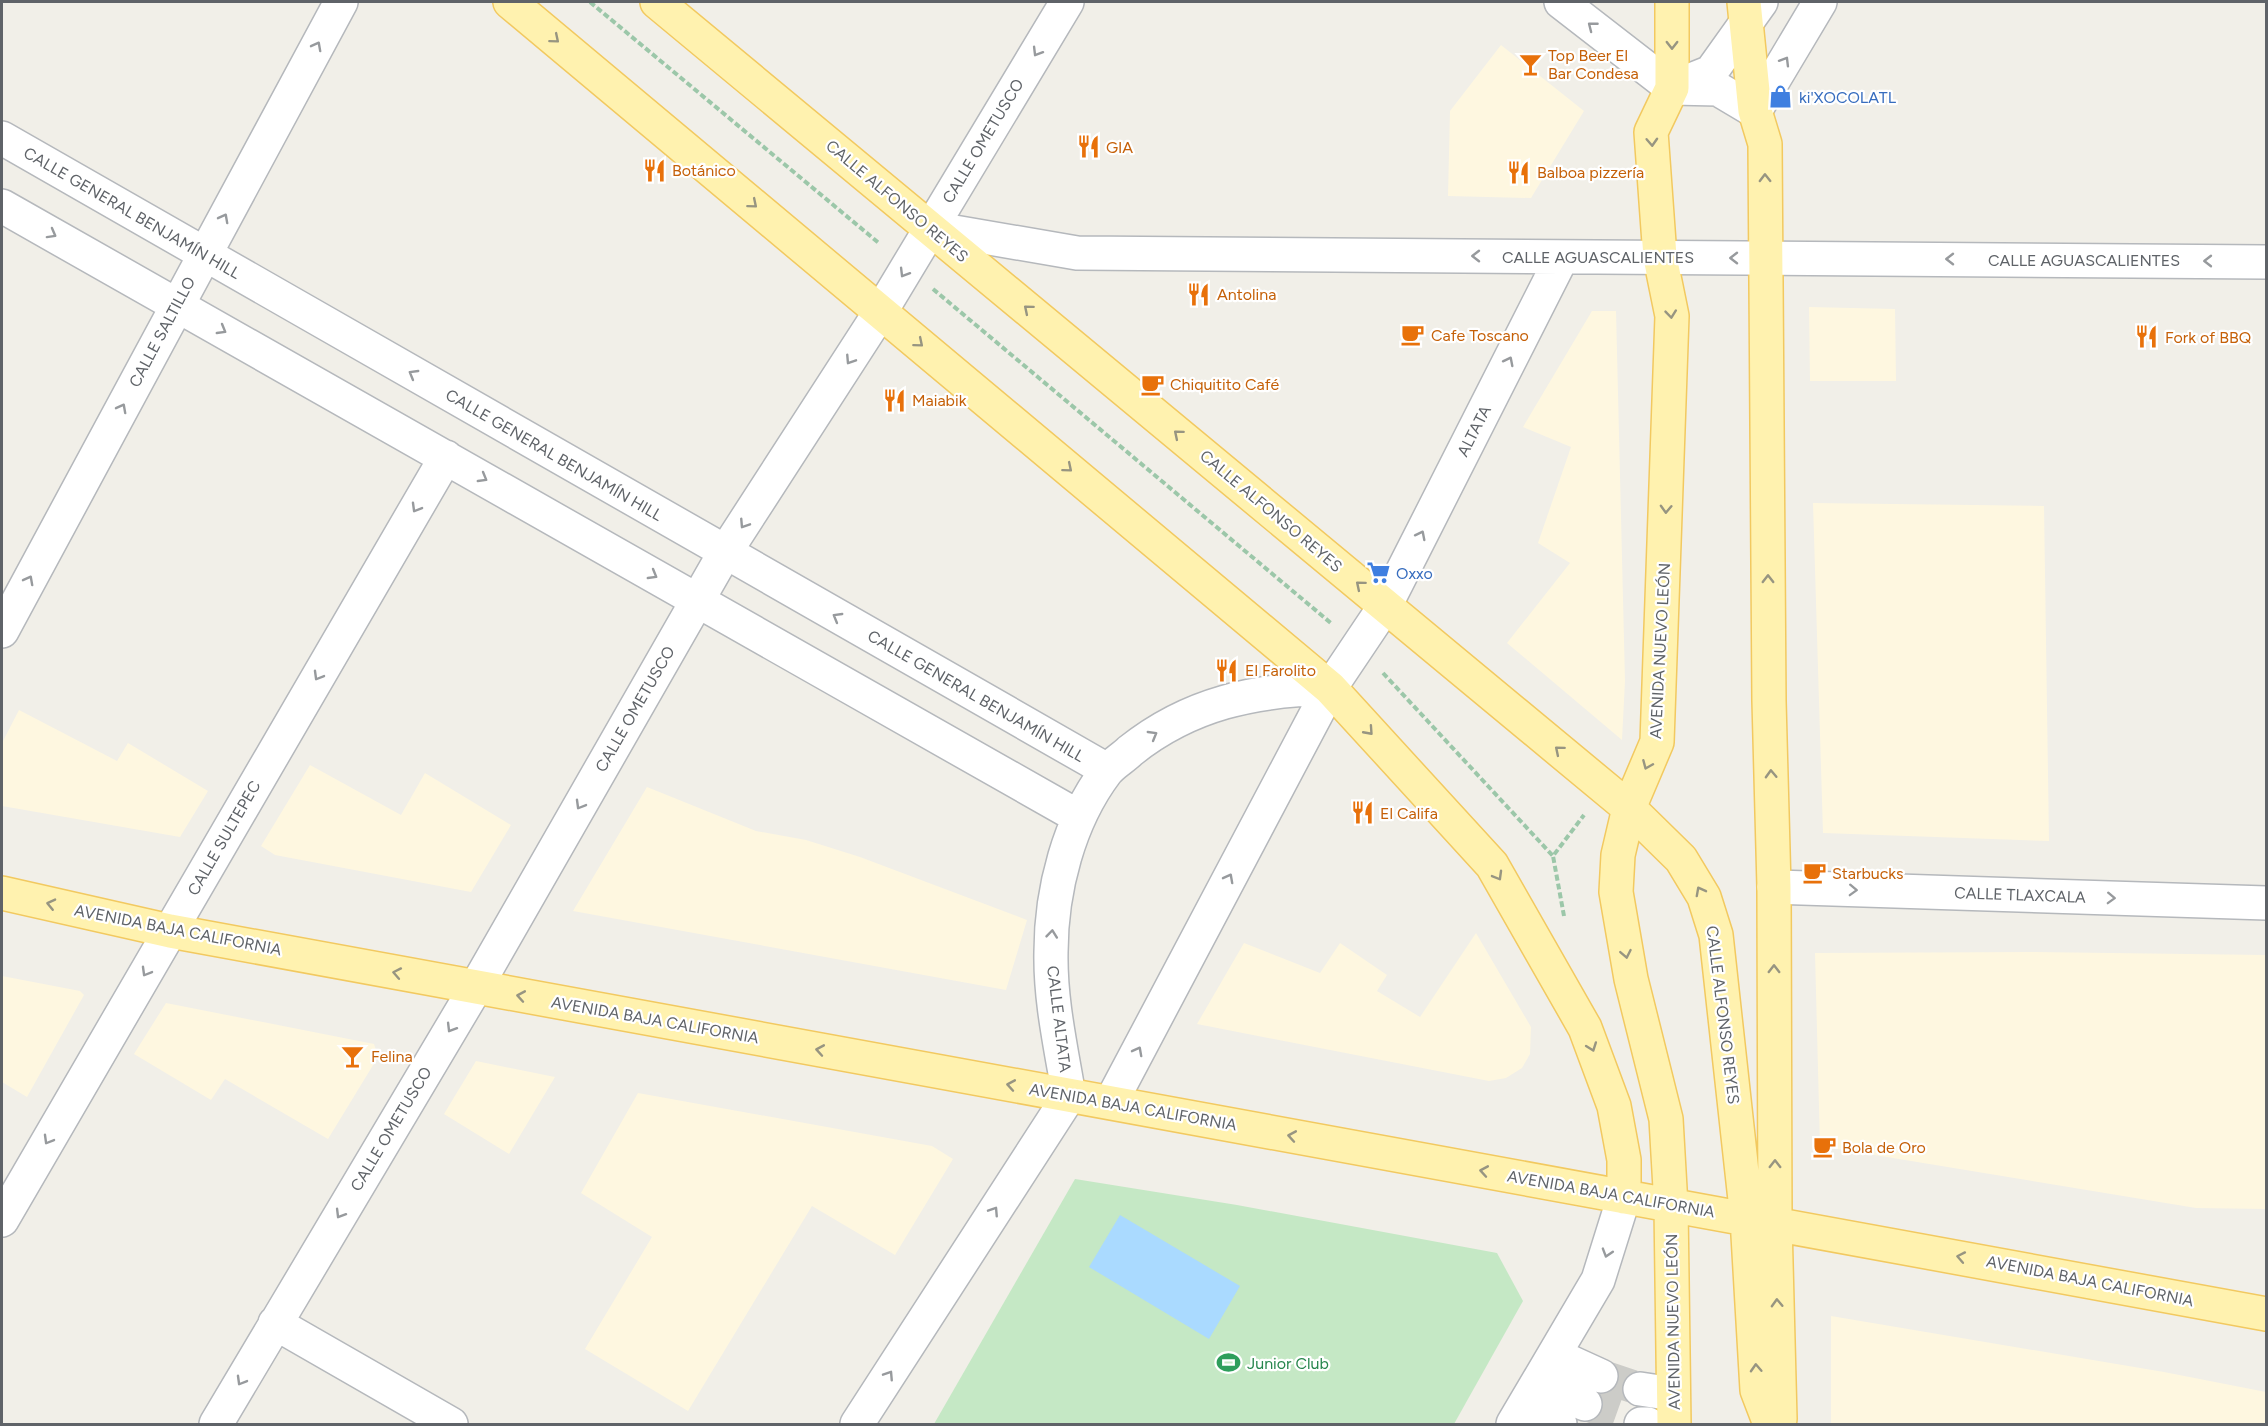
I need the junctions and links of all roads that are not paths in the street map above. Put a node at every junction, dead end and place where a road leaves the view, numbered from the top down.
1 (340, 2) edge
2 (510, 2) edge
3 (657, 2) edge
4 (1067, 2) edge
5 (1561, 2) edge
6 (1672, 2) edge
7 (1820, 2) edge
8 (1750, 10) edge
9 (1672, 88) junction
10 (1755, 111) junction
11 (2, 138) edge
12 (2, 206) edge
13 (931, 228) junction
14 (205, 254) junction
15 (1562, 257) junction
16 (1660, 257) junction
17 (1766, 258) junction
18 (2266, 261) edge
19 (177, 305) junction
20 (881, 311) junction
21 (446, 457) junction
22 (724, 554) junction
23 (698, 600) junction
24 (1385, 606) junction
25 (2, 631) edge
26 (1330, 687) junction
27 (1107, 770) junction
28 (1629, 808) junction
29 (1079, 817) junction
30 (1774, 887) junction
31 (2, 893) edge
32 (2266, 903) edge
33 (170, 931) junction
34 (476, 987) junction
35 (1069, 1096) junction
36 (1111, 1102) junction
37 (1624, 1197) junction
38 (1671, 1206) junction
39 (2, 1220) edge
40 (1761, 1220) junction
41 (2266, 1314) edge
42 (275, 1323) junction
43 (1555, 1355) junction
44 (1601, 1376) tunnel mouth
45 (1640, 1389) tunnel mouth
46 (1525, 1405) edge
47 (1674, 1409) edge
48 (1573, 1414) tunnel mouth
49 (1641, 1424) tunnel mouth
50 (216, 1425) edge
51 (451, 1425) edge
52 (857, 1425) edge
53 (1648, 1425) edge
54 (1770, 1425) edge
55 (1780, 1425) edge

14 -> 1 street, CALLE SALTILLO
2 -> 20 main road
3 - 13 main road, CALLE ALFONSO REYES
4 -> 13 street, CALLE OMETUSCO
9 -> 5 street
6 -> 9 main road, AVENIDA NUEVO LEÓN
10 -> 7 street
8 - 9 street
8 - 10 main road
9 - 10 street
9 -> 16 main road, AVENIDA NUEVO LEÓN
17 -> 10 main road
11 - 14 street, CALLE GENERAL BENJAMÍN HILL
12 -> 19 street
15 -> 13 street, CALLE AGUASCALIENTES
13 -> 20 street, CALLE OMETUSCO
24 -> 13 main road, CALLE ALFONSO REYES
14 - 19 street, CALLE SALTILLO
22 -> 14 street, CALLE GENERAL BENJAMÍN HILL
15 - 16 street, CALLE AGUASCALIENTES
24 -> 15 street, ALTATA
17 -> 16 street, CALLE AGUASCALIENTES
16 -> 28 main road, AVENIDA NUEVO LEÓN
18 -> 17 street, CALLE AGUASCALIENTES
30 -> 17 main road
19 -> 21 street
25 -> 19 street, CALLE SALTILLO
20 -> 22 street, CALLE OMETUSCO
20 -> 26 main road
21 -> 23 street
21 -> 33 street, CALLE SULTEPEC
22 - 23 street, CALLE OMETUSCO
27 -> 22 street, CALLE GENERAL BENJAMÍN HILL
23 - 29 street
23 -> 34 street, CALLE OMETUSCO
24 - 26 street, ALTATA
28 -> 24 main road, CALLE ALFONSO REYES
27 -> 26 street, CALLE ALTATA
36 -> 26 street
26 -> 37 main road
27 - 29 street, CALLE ALTATA
28 -> 38 main road, AVENIDA NUEVO LEÓN
40 -> 28 main road, CALLE ALFONSO REYES
35 -> 29 street, CALLE ALTATA
30 -> 32 street, CALLE TLAXCALA
40 -> 30 main road
33 -> 31 main road, AVENIDA BAJA CALIFORNIA
34 -> 33 main road, AVENIDA BAJA CALIFORNIA
33 -> 39 street, CALLE SULTEPEC
35 -> 34 main road, AVENIDA BAJA CALIFORNIA
34 -> 42 street, CALLE OMETUSCO
35 - 36 main road, AVENIDA BAJA CALIFORNIA
52 -> 35 street, CALLE ALTATA
37 -> 36 main road, AVENIDA BAJA CALIFORNIA
37 - 38 main road, AVENIDA BAJA CALIFORNIA
37 -> 43 street
38 - 40 main road, AVENIDA BAJA CALIFORNIA
38 - 47 main road, AVENIDA NUEVO LEÓN
41 -> 40 main road, AVENIDA BAJA CALIFORNIA
54 -> 40 main road
55 -> 40 main road
42 -> 50 street, CALLE OMETUSCO
42 - 51 street
43 - 44 street
43 - 46 street
45 - 47 street
46 - 48 street
49 - 53 street

